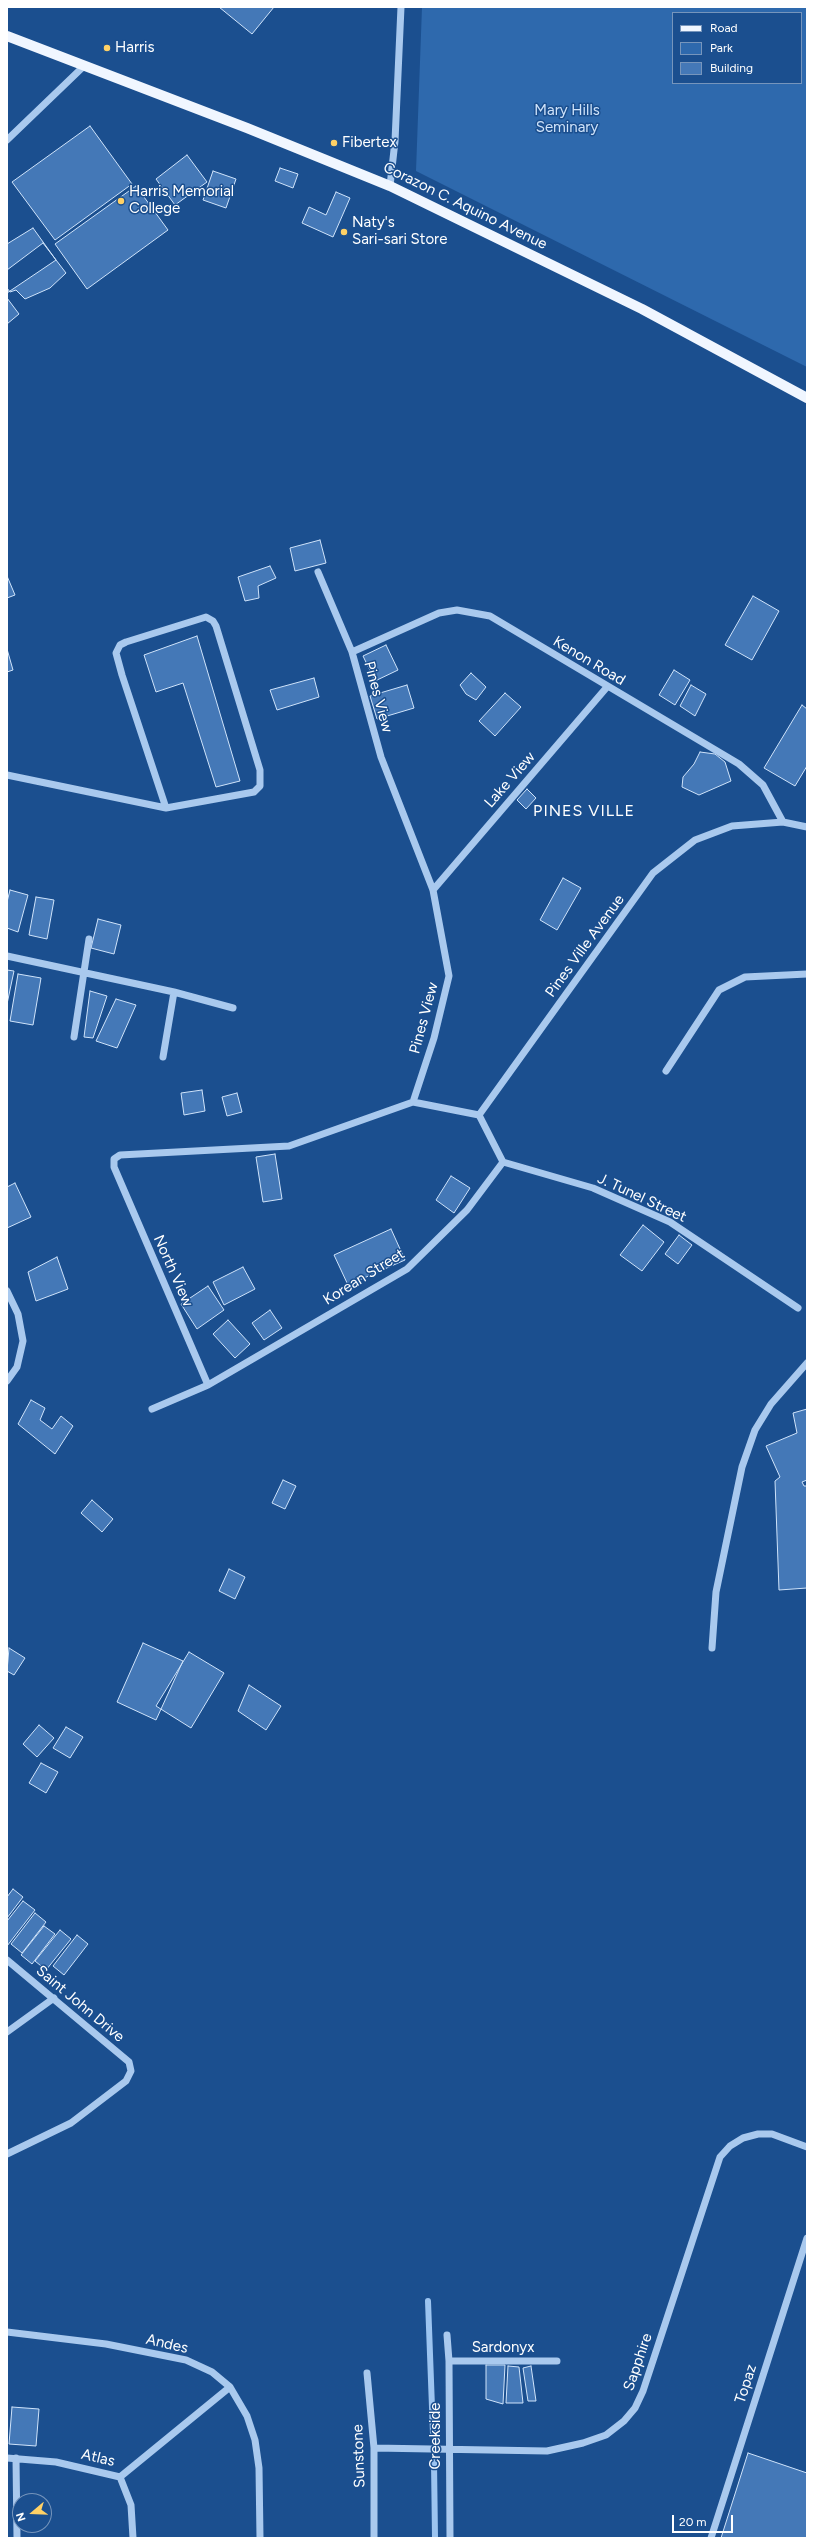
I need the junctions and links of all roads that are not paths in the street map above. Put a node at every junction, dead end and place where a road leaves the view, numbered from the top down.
1 (401, 7) edge
2 (7, 36) edge
3 (84, 66) junction
4 (7, 140) edge
5 (390, 186) junction
6 (807, 398) edge
7 (318, 572) dead end
8 (352, 652) junction
9 (607, 687) junction
10 (7, 775) edge
11 (166, 808) junction
12 (783, 822) junction
13 (807, 827) edge
14 (433, 890) junction
15 (89, 939) dead end
16 (7, 956) edge
17 (85, 974) junction
18 (807, 974) edge
19 (174, 992) junction
20 (233, 1008) dead end
21 (74, 1037) dead end
22 (163, 1057) dead end
23 (666, 1071) dead end
24 (413, 1102) junction
25 (479, 1115) junction
26 (503, 1162) junction
27 (7, 1291) edge
28 (798, 1308) dead end
29 (807, 1363) edge
30 (7, 1381) edge
31 (208, 1385) junction
32 (152, 1409) dead end
33 (712, 1648) dead end
34 (7, 1960) edge
35 (54, 1998) junction
36 (7, 2032) edge
37 (807, 2147) edge
38 (7, 2154) edge
39 (807, 2238) edge
40 (7, 2332) edge
41 (446, 2335) dead end
42 (449, 2361) junction
43 (557, 2361) dead end
44 (367, 2373) dead end
45 (230, 2387) junction
46 (374, 2448) junction
47 (450, 2450) junction
48 (7, 2458) edge
49 (16, 2458) junction
50 (120, 2477) junction
51 (17, 2538) edge
52 (133, 2538) edge
53 (260, 2538) edge
54 (374, 2538) edge
55 (450, 2538) edge
56 (711, 2538) edge

1 - 5 street
2 - 3 main road, Corazon C. Aquino Avenue
3 - 4 street
3 - 5 main road, Corazon C. Aquino Avenue
5 - 6 main road, Corazon C. Aquino Avenue
7 - 8 street, Pines View
8 - 9 street, Kenon Road
8 - 14 street, Pines View
9 - 12 street, Kenon Road
9 - 14 street, Lake View
10 - 11 street
11 - 11 street
12 - 13 street, Pines Ville Avenue
12 - 25 street, Pines Ville Avenue
14 - 24 street, Pines View
15 - 17 street
16 - 17 street
17 - 19 street
17 - 21 street
18 - 23 street
19 - 20 street
19 - 22 street
24 - 25 street
24 - 31 street, North View
25 - 26 street
26 - 28 street, J. Tunel Street
26 - 31 street, Korean Street
27 - 30 street
29 - 33 street
31 - 32 street, Korean Street
34 - 35 street, Saint John Drive
35 - 36 street
35 - 38 street, Saint John Drive
37 - 47 street, Sapphire
39 - 56 street, Topaz
40 - 45 street, Andes
41 - 42 street, Creekside
42 - 43 street, Sardonyx
42 - 47 street, Creekside
44 - 46 street, Sunstone
45 - 50 street
45 - 53 street, Andes
46 - 47 street, Sapphire
46 - 54 street, Sunstone
47 - 55 street, Creekside
48 - 49 street, Atlas
49 - 50 street, Atlas
49 - 51 street
50 - 52 street, Atlas

